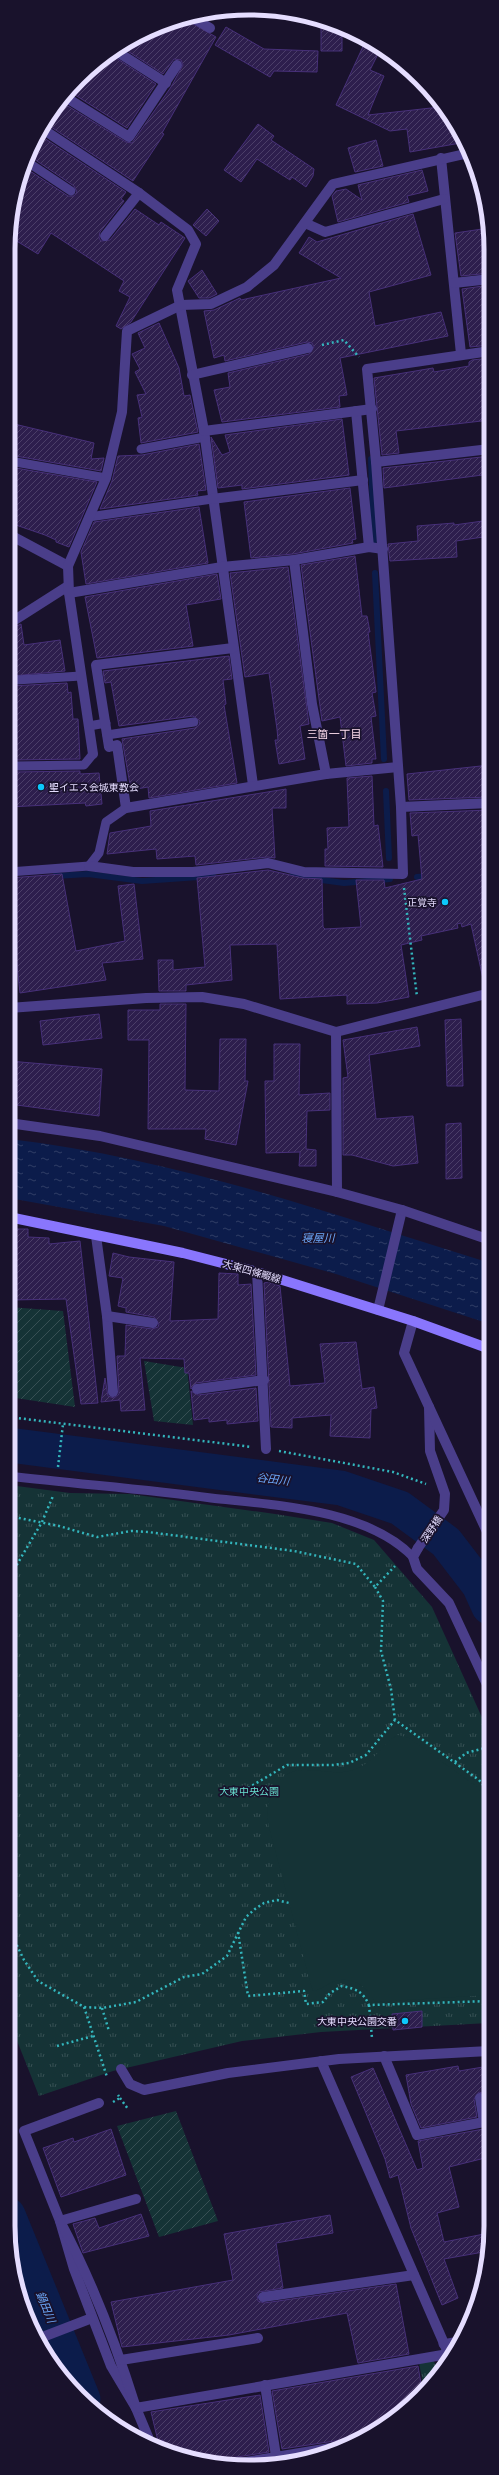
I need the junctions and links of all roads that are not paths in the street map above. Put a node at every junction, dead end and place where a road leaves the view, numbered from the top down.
1 (198, 21) edge
2 (210, 28) dead end
3 (121, 54) edge
4 (177, 65) dead end
5 (166, 83) junction
6 (69, 99) edge
7 (46, 132) edge
8 (463, 154) edge
9 (441, 158) junction
10 (31, 164) edge
11 (71, 191) dead end
12 (139, 193) junction
13 (444, 199) junction
14 (305, 223) junction
15 (105, 236) dead end
16 (484, 280) edge
17 (454, 283) junction
18 (181, 305) junction
19 (308, 348) road end
20 (484, 352) edge
21 (461, 354) junction
22 (192, 375) junction
23 (372, 409) junction
24 (356, 411) junction
25 (204, 434) junction
26 (141, 449) dead end
27 (484, 450) edge
28 (376, 462) junction
29 (15, 463) edge
30 (106, 478) junction
31 (363, 480) junction
32 (212, 499) junction
33 (89, 517) junction
34 (15, 539) edge
35 (369, 547) junction
36 (383, 548) junction
37 (294, 560) junction
38 (68, 566) junction
39 (222, 567) junction
40 (68, 589) junction
41 (15, 620) edge
42 (233, 648) junction
43 (81, 676) junction
44 (16, 680) dead end
45 (194, 722) dead end
46 (106, 723) junction
47 (88, 726) junction
48 (108, 736) junction
49 (93, 754) joint
50 (15, 766) edge
51 (398, 767) junction
52 (326, 774) junction
53 (253, 785) junction
54 (484, 803) edge
55 (401, 807) junction
56 (126, 808) junction
57 (89, 866) junction
58 (15, 872) edge
59 (484, 995) edge
60 (15, 1008) edge
61 (336, 1032) junction
62 (15, 1124) edge
63 (337, 1192) junction
64 (401, 1215) junction
65 (15, 1218) edge
66 (96, 1236) junction
67 (484, 1238) edge
68 (256, 1272) junction
69 (378, 1310) junction
70 (107, 1316) junction
71 (413, 1321) junction
72 (153, 1323) dead end
73 (484, 1347) edge
74 (264, 1380) junction
75 (197, 1389) dead end
76 (113, 1392) dead end
77 (428, 1407) junction
78 (266, 1449) road end
79 (15, 1477) edge
80 (484, 1524) edge
81 (413, 1558) junction
82 (484, 1678) edge
83 (484, 2051) edge
84 (384, 2056) junction
85 (321, 2061) junction
86 (121, 2069) dead end
87 (480, 2098) dead end
88 (99, 2103) road end
89 (484, 2112) edge
90 (484, 2123) edge
91 (136, 2199) dead end
92 (60, 2221) junction
93 (414, 2275) junction
94 (263, 2297) dead end
95 (92, 2318) junction
96 (43, 2337) edge
97 (258, 2338) dead end
98 (453, 2342) edge
99 (443, 2344) junction
100 (447, 2351) edge
101 (445, 2355) edge
102 (121, 2360) junction
103 (265, 2385) junction
104 (136, 2408) junction
105 (148, 2437) edge
106 (312, 2451) edge
107 (276, 2458) edge

1 - 2 street
3 - 5 street
4 - 5 street
5 - 6 street
7 - 12 street
8 - 9 street
9 - 13 street
9 - 14 street
10 - 11 lane
12 - 15 street
12 - 18 street
13 - 14 street
13 - 17 street
14 - 18 street
16 - 17 street
17 - 21 street
18 - 22 street
18 - 30 street
19 - 22 street
20 - 21 street
21 - 23 street
22 - 25 street
23 - 24 street
23 - 28 street
24 - 25 street
24 - 31 street
25 - 26 lane
25 - 32 street
27 - 28 street
28 - 36 street
29 - 30 lane
30 - 33 street
31 - 32 street
31 - 35 street
32 - 33 lane
32 - 39 street
33 - 38 street
34 - 38 street
35 - 36 street
35 - 37 street
36 - 51 street
37 - 39 street
37 - 52 street
38 - 40 street
39 - 40 street
39 - 42 street
40 - 41 street
40 - 43 street
42 - 46 street
42 - 53 street
43 - 44 lane
43 - 47 street
45 - 48 lane
46 - 47 lane
46 - 48 street
47 - 49 street
48 - 56 street
49 - 50 lane
51 - 52 street
51 - 55 street
52 - 53 street
53 - 56 street
54 - 55 street
55 - 57 street
56 - 57 lane
57 - 58 lane
59 - 61 street
60 - 61 street
61 - 63 street
62 - 63 street
63 - 64 street
64 - 67 street
64 - 69 street
65 - 66 main road, 大東四條畷線
66 - 68 main road, 大東四條畷線
66 - 70 street
68 - 69 main road, 大東四條畷線
68 - 74 street
69 - 71 main road, 大東四條畷線
70 - 72 street
70 - 76 street
71 - 73 main road, 大東四條畷線
71 - 77 street
74 - 75 street
74 - 78 street
77 - 80 street
77 - 81 street, 深野橋
79 - 81 lane
81 - 82 street
83 - 84 street
84 - 85 street
84 - 90 street
85 - 86 street
85 - 93 street
87 - 89 street
88 - 92 street
91 - 92 street
92 - 95 street
92 - 102 street
93 - 94 street
93 - 99 street
95 - 96 street
95 - 104 street
97 - 102 street
98 - 99 lane
99 - 100 street
101 - 103 street
102 - 104 street
103 - 104 street
103 - 107 street
104 - 105 street
106 - 107 street

